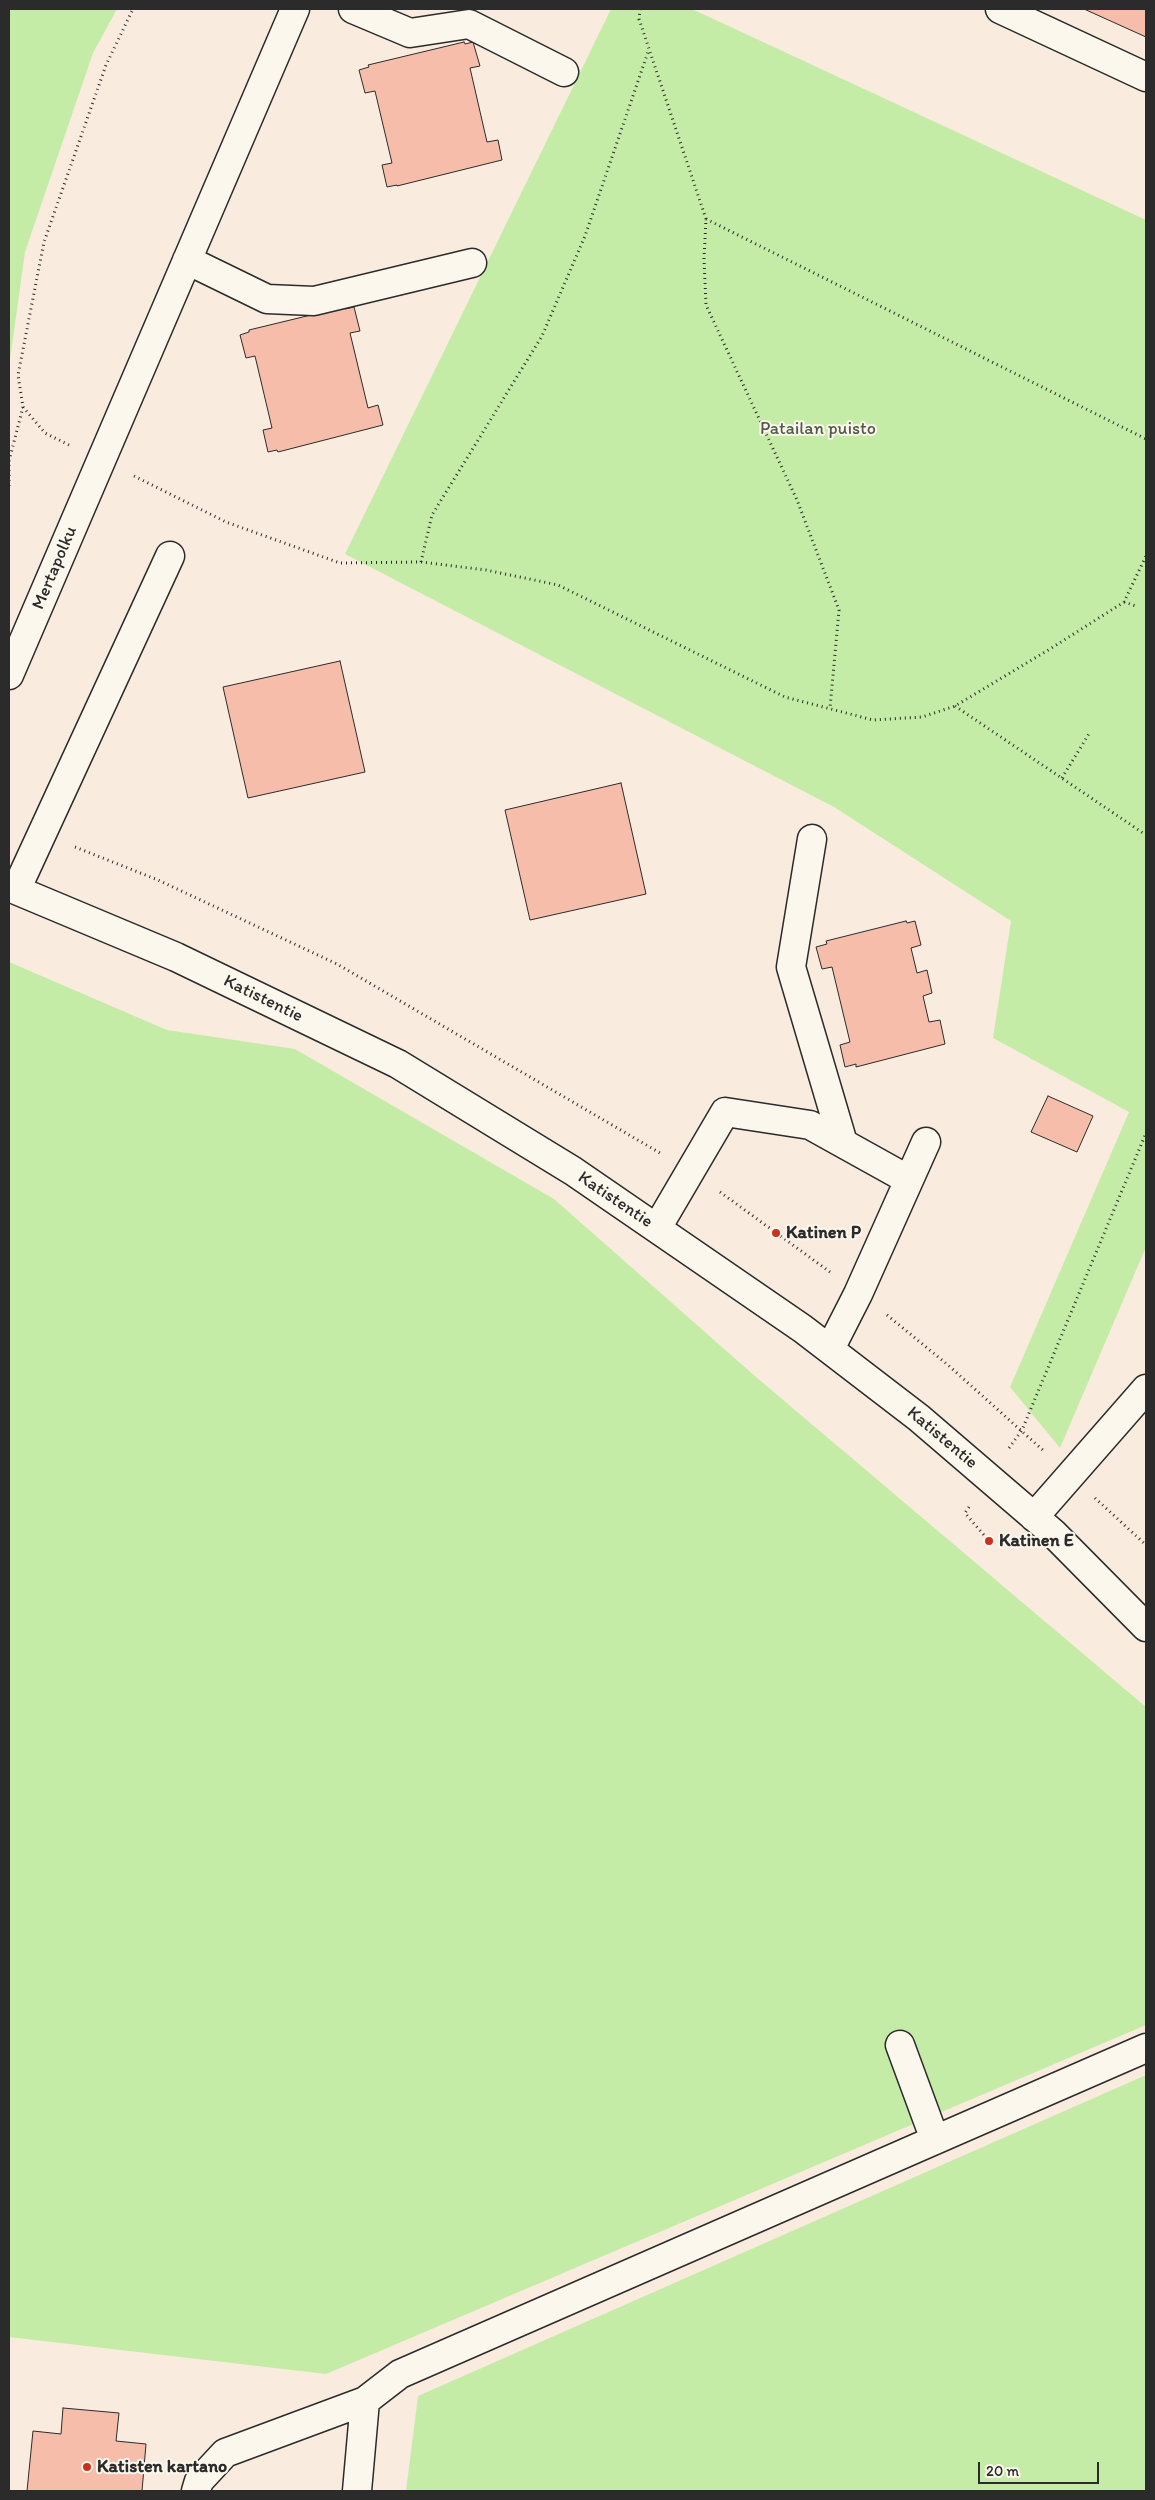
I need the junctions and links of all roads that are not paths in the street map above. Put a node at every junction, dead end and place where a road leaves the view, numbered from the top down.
1 (294, 9) edge
2 (353, 9) edge
3 (1000, 9) edge
4 (564, 72) dead end
5 (1146, 77) edge
6 (187, 260) junction
7 (472, 263) dead end
8 (170, 556) dead end
9 (9, 675) edge
10 (812, 839) dead end
11 (12, 888) edge
12 (926, 1142) dead end
13 (842, 1143) junction
14 (909, 1180) junction
15 (657, 1228) junction
16 (830, 1349) junction
17 (1146, 1389) edge
18 (1034, 1517) junction
19 (1146, 1627) edge
20 (900, 2045) dead end
21 (1146, 2048) edge
22 (935, 2140) junction
23 (365, 2401) junction
24 (196, 2491) edge
25 (357, 2491) edge

1 - 6 street, Mertapolku
2 - 4 street
3 - 5 street
6 - 7 street
6 - 9 street, Mertapolku
8 - 11 street
10 - 13 street
11 - 15 street, Katistentie
12 - 14 street
13 - 14 street
13 - 15 street
14 - 16 street
15 - 16 street, Katistentie
16 - 18 street, Katistentie
17 - 18 street
18 - 19 street, Katistentie
20 - 22 street
21 - 22 street
22 - 23 street
23 - 24 street
23 - 25 street

